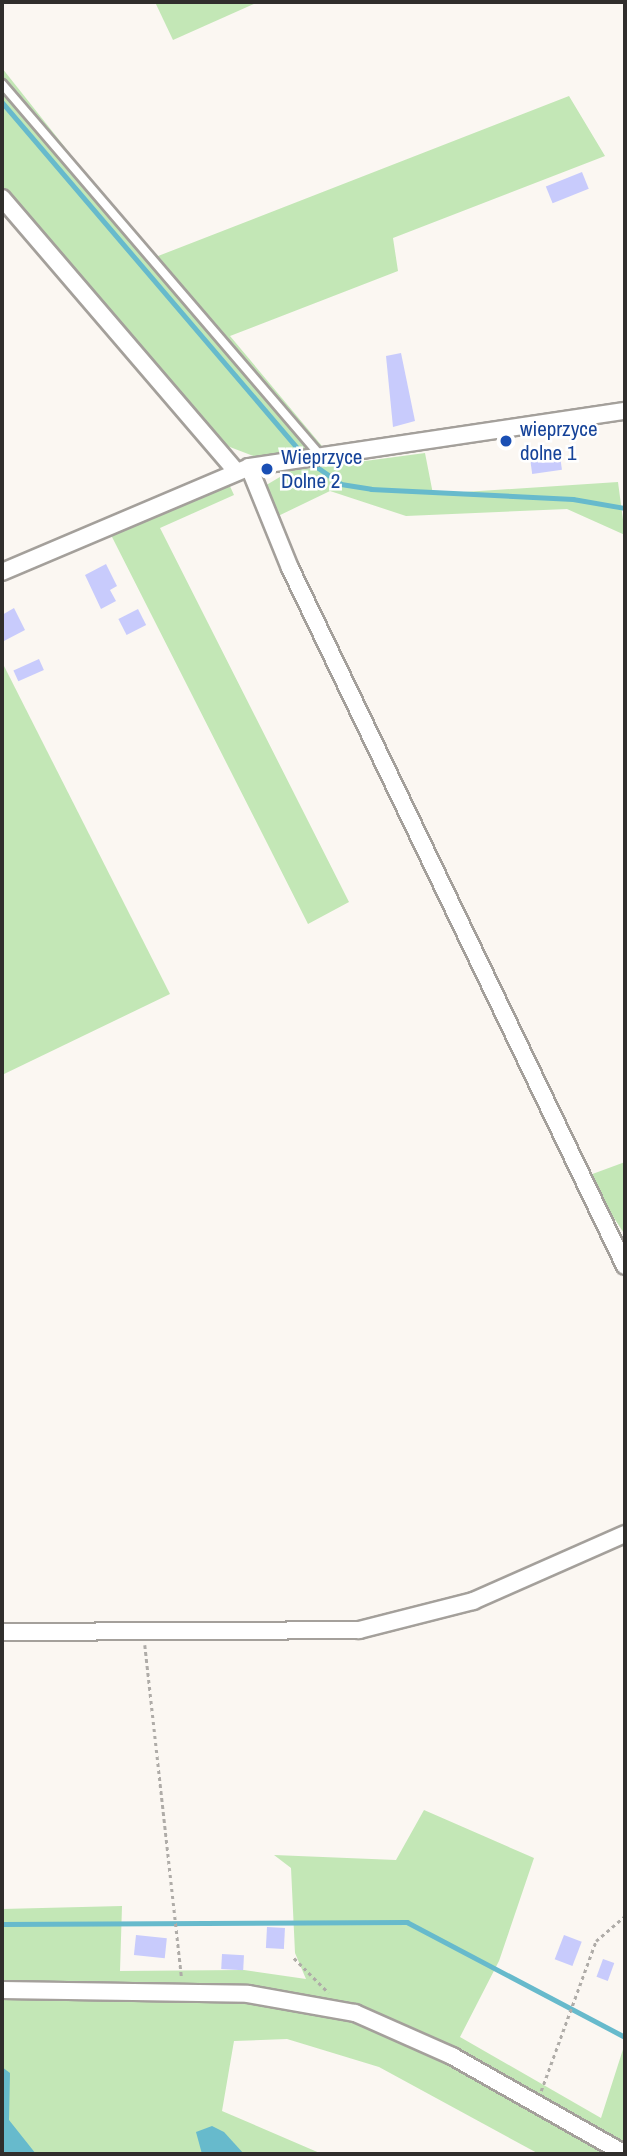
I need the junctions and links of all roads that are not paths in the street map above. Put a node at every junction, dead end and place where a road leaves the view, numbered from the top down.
1 (2, 84) edge
2 (2, 198) edge
3 (625, 411) edge
4 (318, 453) junction
5 (243, 469) junction
6 (2, 572) edge
7 (625, 1266) edge
8 (625, 1534) edge
9 (2, 1632) edge
10 (2, 1990) edge
11 (625, 2154) edge

1 - 4 lane
2 - 5 street
3 - 4 street
4 - 5 street
5 - 6 street
5 - 7 street
8 - 9 street
10 - 11 street

